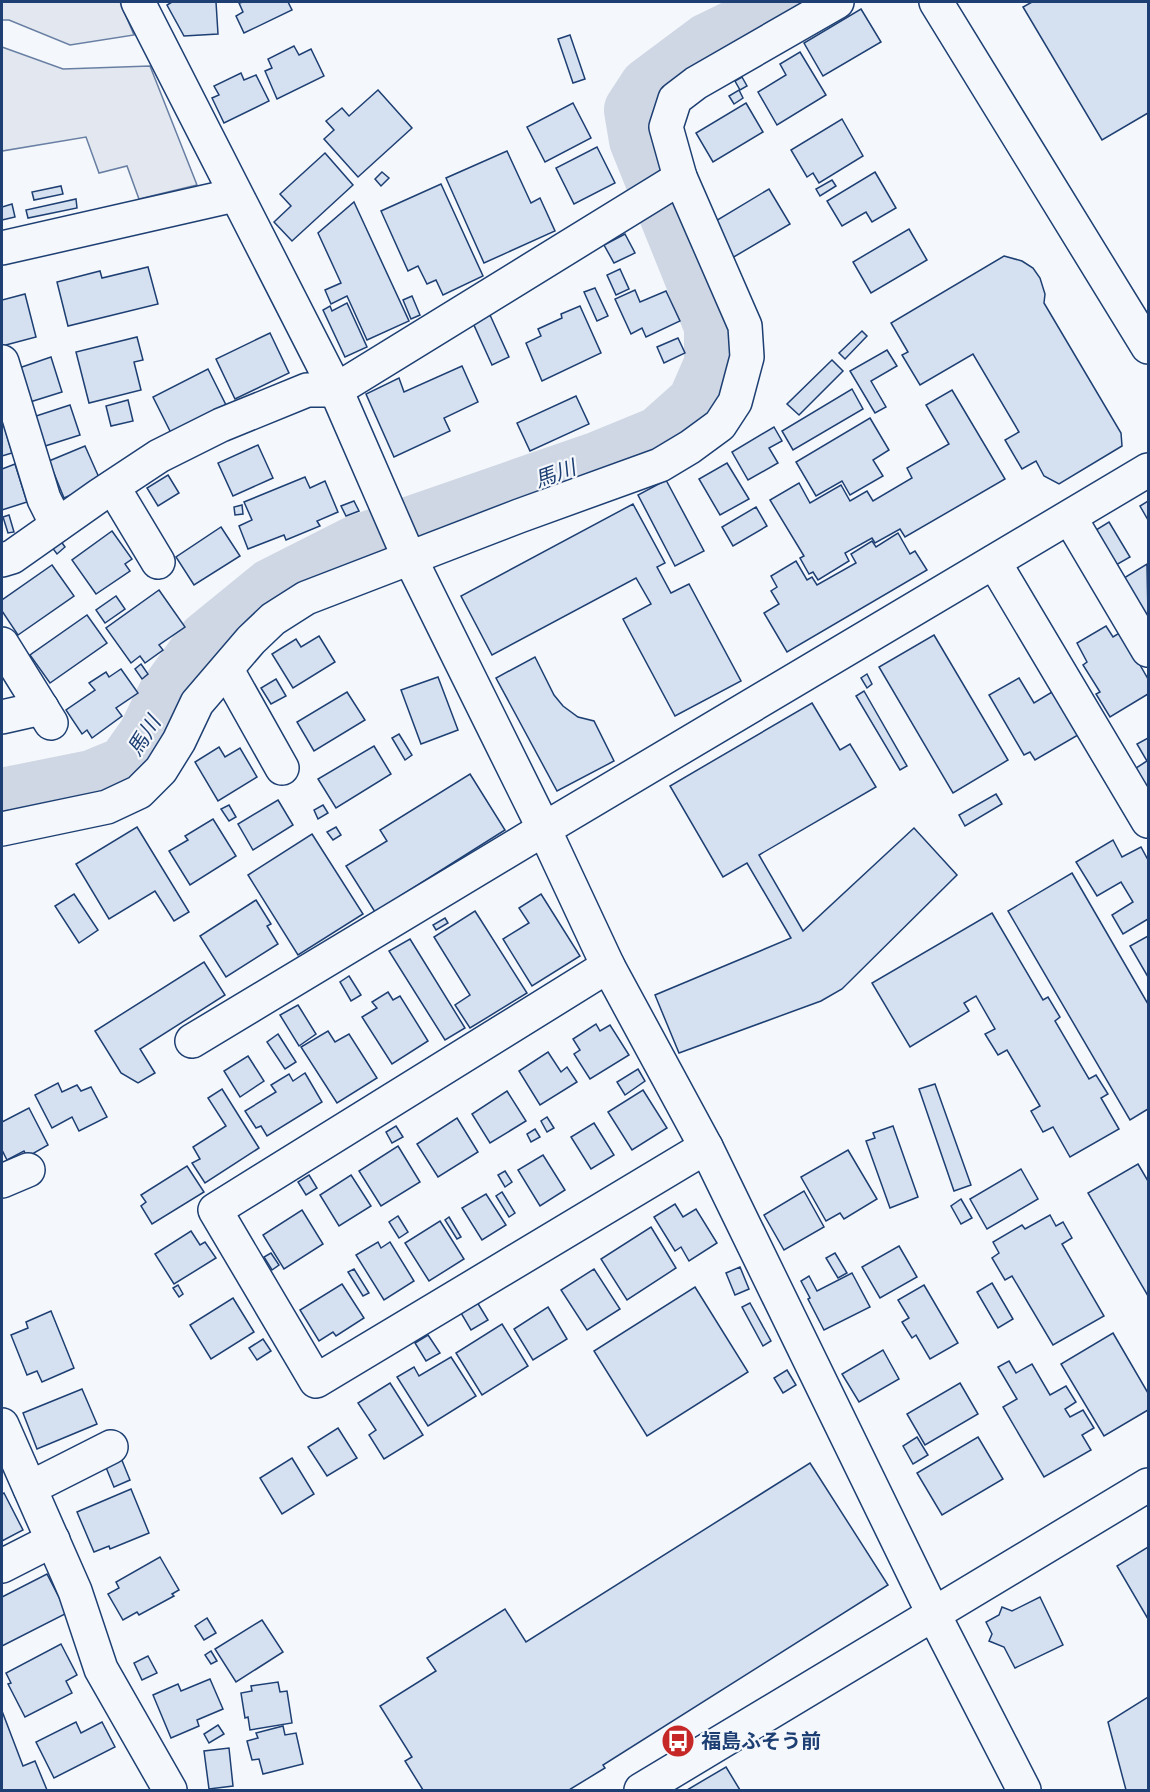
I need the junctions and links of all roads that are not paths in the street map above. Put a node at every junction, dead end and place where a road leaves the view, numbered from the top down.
1 (138, 2) edge
2 (837, 2) edge
3 (936, 2) edge
4 (666, 186) junction
5 (235, 195) junction
6 (2, 248) edge
7 (1149, 347) edge
8 (2, 362) edge
9 (336, 390) junction
10 (1149, 471) edge
11 (113, 488) junction
12 (1070, 518) junction
13 (57, 525) junction
14 (406, 551) junction
15 (2, 560) edge
16 (158, 562) dead end
17 (994, 562) junction
18 (2, 644) edge
19 (1149, 650) edge
20 (227, 670) junction
21 (2, 717) edge
22 (282, 768) dead end
23 (1149, 821) edge
24 (2, 829) edge
25 (544, 829) junction
26 (608, 966) junction
27 (192, 1041) dead end
28 (706, 1147) junction
29 (2, 1425) edge
30 (111, 1447) dead end
31 (1149, 1485) edge
32 (30, 1488) junction
33 (53, 1540) junction
34 (2, 1566) edge
35 (934, 1615) junction
36 (170, 1791) edge
37 (641, 1791) edge
38 (1024, 1791) edge

1 - 5 street
2 - 4 street
3 - 7 street
4 - 9 street
4 - 14 street
5 - 6 street
5 - 9 street
8 - 13 street
9 - 11 street
9 - 14 street
10 - 12 street
11 - 13 street
11 - 16 street
12 - 17 street
12 - 19 street
13 - 15 street
14 - 20 street
14 - 25 street
17 - 23 street
17 - 25 street
18 - 21 street
20 - 22 street
20 - 24 street
25 - 26 street
25 - 27 street
26 - 28 street
26 - 28 street
28 - 35 street
29 - 32 street
30 - 32 street
31 - 35 street
32 - 33 street
33 - 34 street
33 - 36 street
35 - 37 street
35 - 38 street

